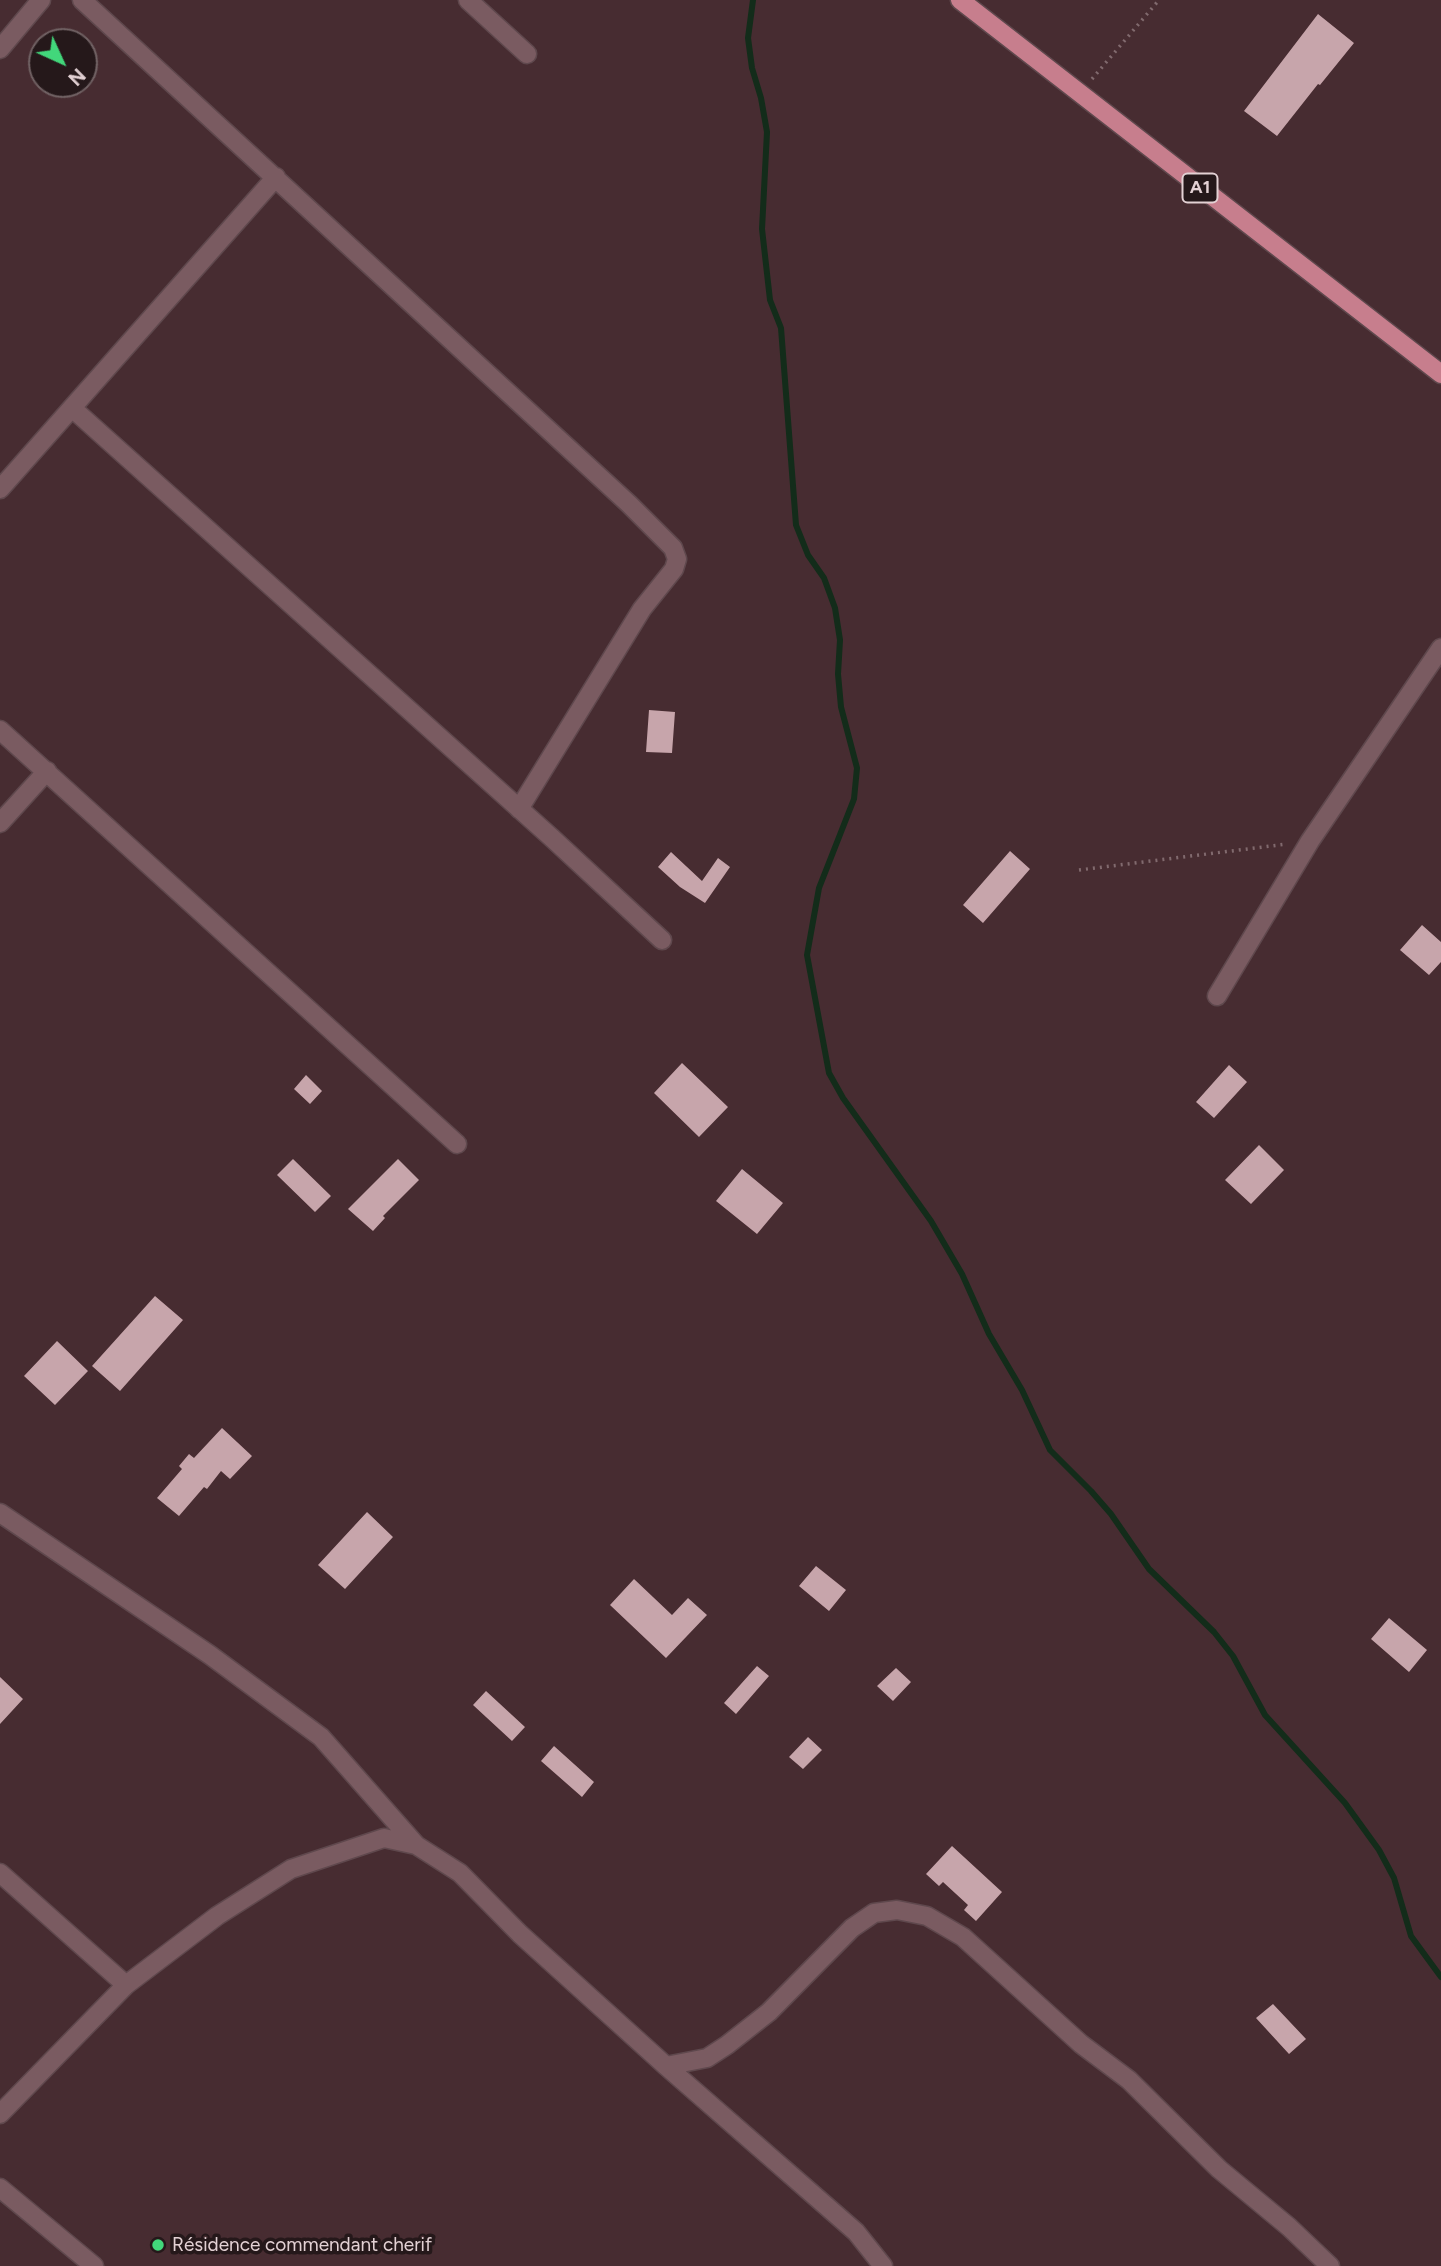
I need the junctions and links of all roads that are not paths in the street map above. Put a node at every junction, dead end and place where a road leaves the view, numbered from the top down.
1 (41, 0) edge
2 (82, 0) edge
3 (468, 0) edge
4 (960, 0) edge
5 (0, 50) edge
6 (527, 54) dead end
7 (276, 177) junction
8 (1441, 374) edge
9 (72, 408) junction
10 (0, 489) edge
11 (1441, 648) edge
12 (0, 730) edge
13 (47, 771) junction
14 (519, 809) junction
15 (0, 823) edge
16 (662, 940) dead end
17 (1217, 996) dead end
18 (457, 1144) dead end
19 (0, 1513) edge
20 (416, 1845) junction
21 (0, 1873) edge
22 (126, 1985) junction
23 (666, 2066) junction
24 (0, 2114) edge
25 (0, 2188) edge
26 (94, 2266) edge
27 (883, 2266) edge
28 (1330, 2266) edge

1 - 5 street
2 - 7 street
3 - 6 street
4 - 8 main road, A1
7 - 9 street
7 - 14 street
9 - 10 street
9 - 14 street
11 - 17 street
12 - 13 street
13 - 15 street
13 - 18 street
14 - 16 street
19 - 20 street
20 - 22 street
20 - 23 street
21 - 22 street
22 - 24 street
23 - 27 street
23 - 28 street
25 - 26 street

